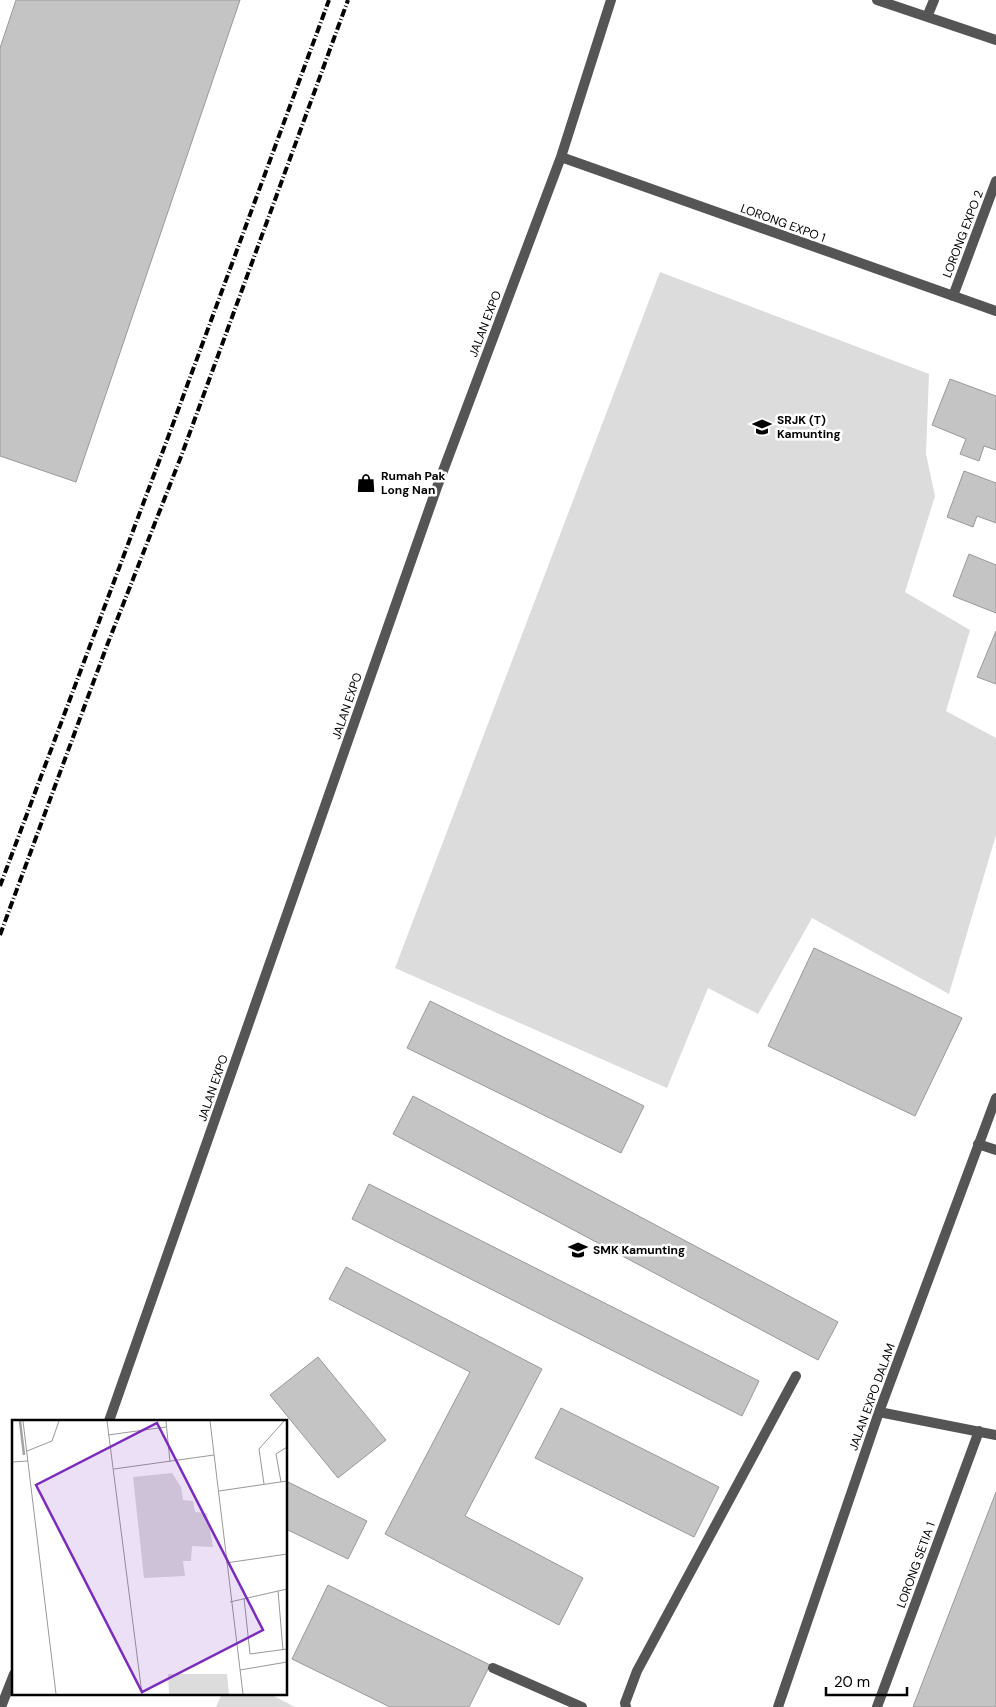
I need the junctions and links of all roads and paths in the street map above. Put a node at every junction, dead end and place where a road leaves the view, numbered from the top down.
1 (611, 0) edge
2 (877, 0) edge
3 (934, 0) edge
4 (927, 18) junction
5 (996, 40) edge
6 (561, 157) junction
7 (996, 181) edge
8 (952, 296) junction
9 (996, 311) edge
10 (996, 1098) edge
11 (978, 1144) junction
12 (996, 1150) edge
13 (796, 1376) dead end
14 (879, 1412) junction
15 (109, 1420) edge
16 (979, 1431) junction
17 (996, 1435) edge
18 (494, 1668) dead end
19 (12, 1679) edge
20 (1, 1707) edge
21 (582, 1707) edge
22 (626, 1707) edge
23 (778, 1707) edge
24 (877, 1707) edge

1 - 6 street, JALAN EXPO
2 - 4 street
3 - 4 street
4 - 5 street
6 - 8 street, LORONG EXPO 1
6 - 15 street, JALAN EXPO
7 - 8 street, LORONG EXPO 2
8 - 9 street, LORONG EXPO 1
10 - 11 street, JALAN EXPO DALAM
11 - 12 street
11 - 14 street, JALAN EXPO DALAM
13 - 22 street
14 - 16 street
14 - 23 street, JALAN EXPO DALAM
16 - 17 street
16 - 24 street, LORONG SETIA 1
18 - 21 street
19 - 20 street

